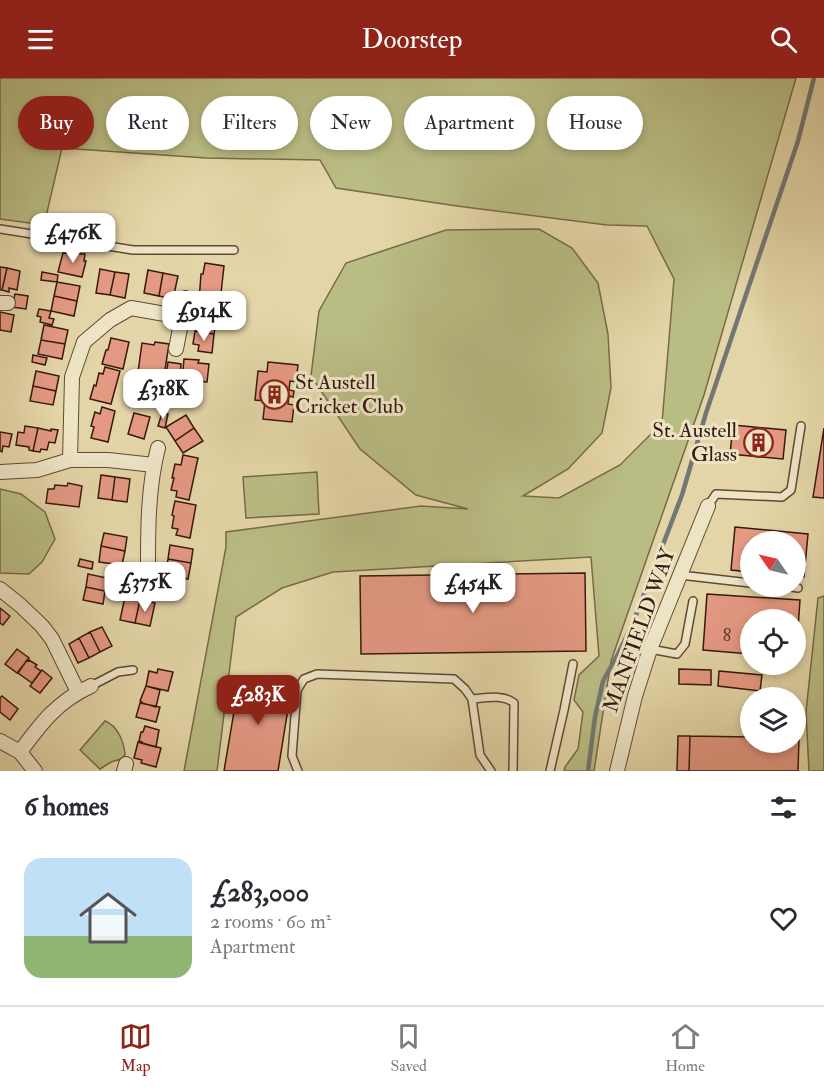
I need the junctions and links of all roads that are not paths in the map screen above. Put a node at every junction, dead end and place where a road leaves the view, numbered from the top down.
1 (0, 229) edge
2 (234, 250) dead end
3 (186, 298) dead end
4 (182, 316) junction
5 (176, 349) dead end
6 (801, 426) dead end
7 (158, 448) dead end
8 (70, 460) junction
9 (154, 465) junction
10 (0, 472) edge
11 (708, 506) joint
12 (680, 575) junction
13 (148, 581) dead end
14 (740, 582) edge
15 (0, 589) edge
16 (693, 601) dead end
17 (650, 649) junction
18 (573, 663) dead end
19 (133, 670) dead end
20 (85, 689) junction
21 (472, 699) junction
22 (0, 741) edge
23 (20, 752) junction
24 (35, 771) edge
25 (298, 771) edge
26 (491, 771) edge
27 (513, 771) edge
28 (550, 771) edge
29 (617, 771) edge

1 - 2 lane
3 - 4 street
4 - 5 street
4 - 8 street
6 - 11 lane
7 - 9 street
8 - 9 street
8 - 10 street
9 - 13 street
11 - 12 street, MANFIELD WAY
12 - 14 lane
12 - 17 street, MANFIELD WAY
15 - 20 street
16 - 17 lane
17 - 29 street, MANFIELD WAY
18 - 28 lane
19 - 20 lane
20 - 23 street
21 - 25 lane
21 - 26 lane
21 - 27 lane
22 - 23 street
23 - 24 street

